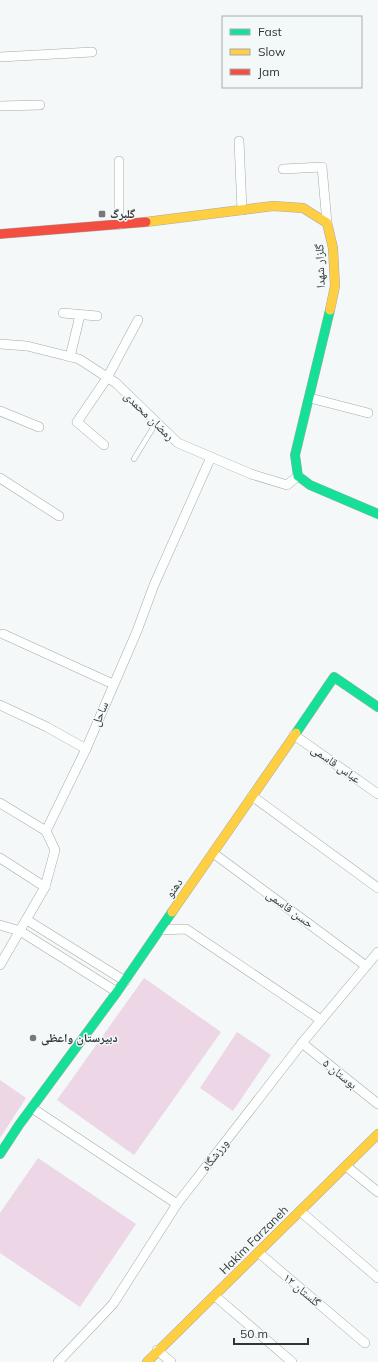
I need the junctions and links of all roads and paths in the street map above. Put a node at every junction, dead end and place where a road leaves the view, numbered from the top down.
1 (92, 52) dead end
2 (0, 57) edge
3 (40, 105) dead end
4 (0, 106) edge
5 (239, 141) dead end
6 (119, 161) dead end
7 (283, 169) dead end
8 (242, 210) junction
9 (328, 224) junction
10 (119, 225) junction
11 (0, 234) edge
12 (63, 313) dead end
13 (80, 315) junction
14 (97, 316) dead end
15 (138, 320) dead end
16 (0, 344) edge
17 (70, 357) junction
18 (107, 378) junction
19 (310, 398) junction
20 (0, 411) edge
21 (368, 413) dead end
22 (156, 423) junction
23 (39, 427) dead end
24 (104, 445) dead end
25 (211, 457) junction
26 (134, 459) dead end
27 (298, 476) junction
28 (0, 478) edge
29 (378, 514) edge
30 (58, 516) dead end
31 (3, 634) dead end
32 (113, 684) junction
33 (0, 705) edge
34 (378, 706) edge
35 (294, 735) junction
36 (86, 749) junction
37 (378, 794) edge
38 (252, 796) junction
39 (0, 803) edge
40 (46, 831) junction
41 (213, 853) junction
42 (0, 858) edge
43 (45, 887) junction
44 (378, 888) edge
45 (27, 920) junction
46 (0, 925) edge
47 (160, 930) junction
48 (20, 931) junction
49 (378, 952) edge
50 (0, 965) edge
51 (366, 966) junction
52 (125, 981) junction
53 (117, 992) junction
54 (321, 1020) junction
55 (302, 1043) junction
56 (378, 1104) edge
57 (32, 1108) junction
58 (378, 1134) edge
59 (0, 1154) edge
60 (346, 1166) junction
61 (378, 1192) edge
62 (178, 1204) junction
63 (300, 1211) junction
64 (258, 1253) junction
65 (378, 1278) edge
66 (215, 1296) junction
67 (365, 1343) dead end
68 (157, 1350) junction
69 (58, 1362) edge
70 (147, 1362) edge
71 (171, 1362) edge
72 (292, 1362) edge

1 - 2 street
3 - 4 street
5 - 8 street
6 - 10 street
7 - 9 street
8 - 9 street
8 - 10 street
9 - 19 street, گلزار شهدا
10 - 11 street
12 - 13 street
13 - 14 street
13 - 17 street
15 - 18 street
16 - 17 street, رمضان محمدی
17 - 18 street, رمضان محمدی
18 - 22 street, رمضان محمدی
18 - 24 street
19 - 21 street
19 - 27 street, گلزار شهدا
20 - 23 street
22 - 25 street, رمضان محمدی
22 - 26 lane
25 - 27 street, رمضان محمدی
25 - 32 street, ساحل
27 - 29 street
28 - 30 street
31 - 32 street
32 - 36 street, ساحل
33 - 36 street
34 - 35 street, دهنو
35 - 37 street, عباس قاسمی
35 - 38 street, دهنو
36 - 40 street, ساحل
38 - 41 street, دهنو
38 - 44 street
39 - 40 street
40 - 43 street
41 - 47 street, دهنو
41 - 51 street, حسن قاسمی
42 - 43 street
43 - 45 street
45 - 48 street
45 - 52 street
46 - 48 street
47 - 52 street, دهنو
47 - 54 street
48 - 50 street
48 - 53 street
49 - 51 street, ورزشگاه
51 - 54 street, ورزشگاه
52 - 53 street, دهنو
53 - 57 street, دهنو
54 - 55 street, ورزشگاه
55 - 56 street, بوستان ۵
55 - 62 street, ورزشگاه
57 - 59 street, دهنو
57 - 62 street
58 - 60 street, Hakim Farzaneh
60 - 61 street
60 - 63 street, Hakim Farzaneh
62 - 69 street, ورزشگاه
63 - 64 street, Hakim Farzaneh
63 - 65 street
64 - 66 street, Hakim Farzaneh
64 - 67 street, گلستان ۱۲
66 - 68 street, Hakim Farzaneh
66 - 72 street
68 - 70 street, Hakim Farzaneh
68 - 71 street

